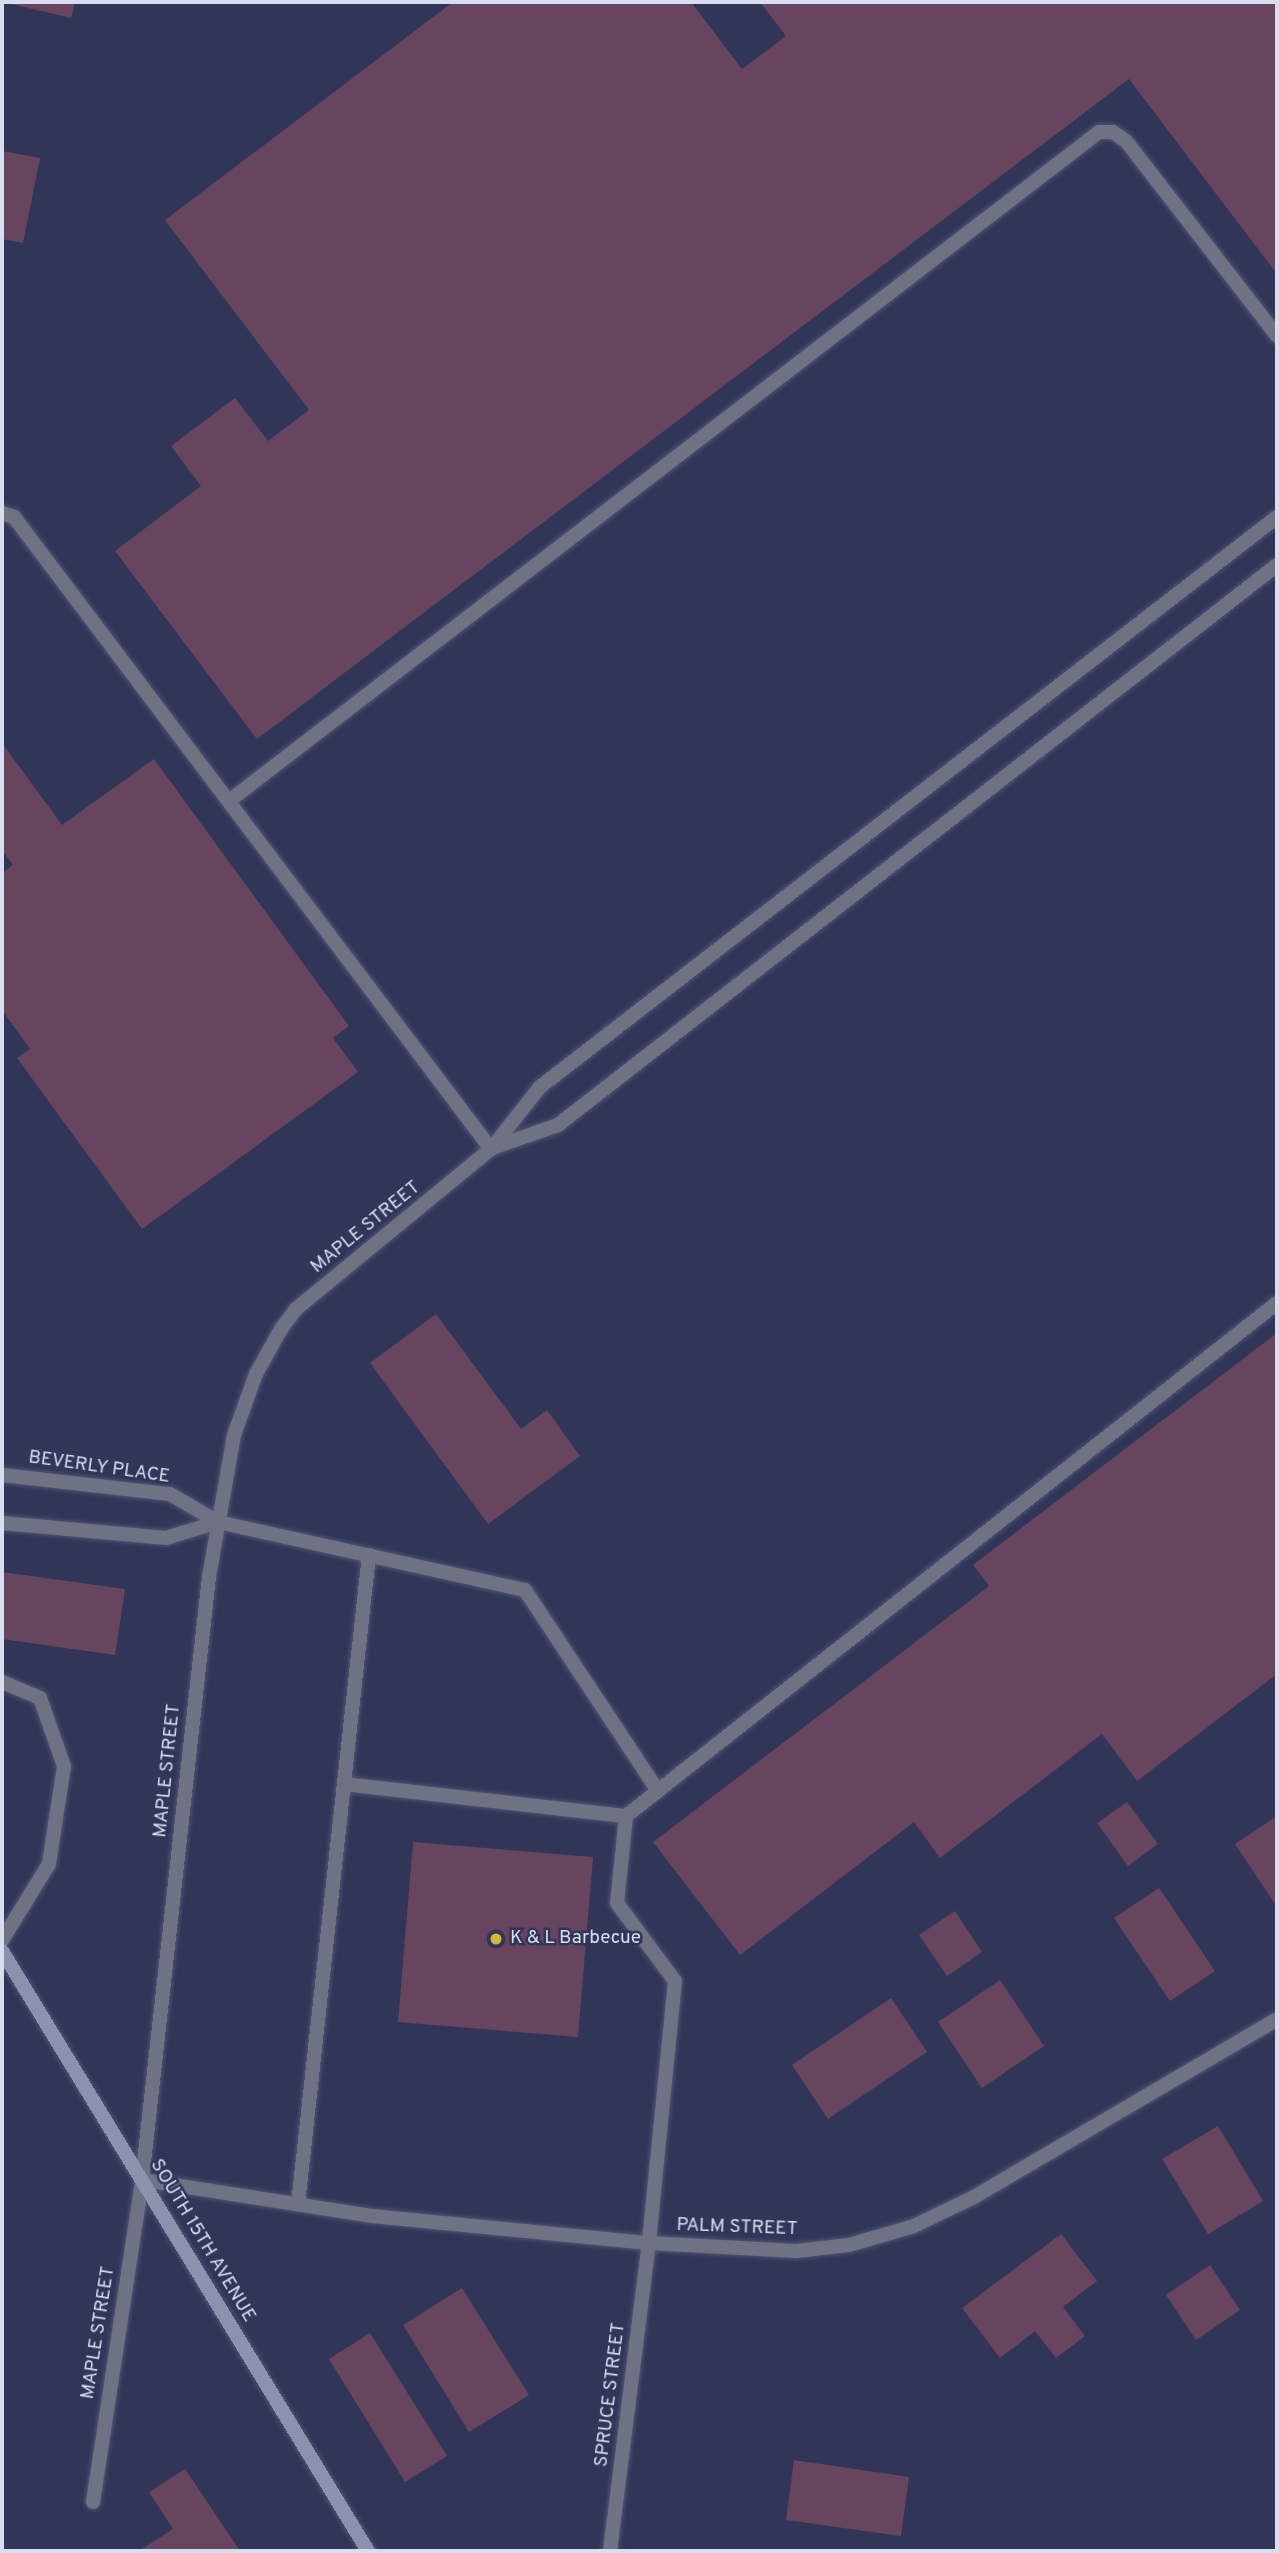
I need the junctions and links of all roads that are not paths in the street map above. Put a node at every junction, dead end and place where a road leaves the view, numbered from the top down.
1 (1277, 336) edge
2 (2, 513) edge
3 (1277, 517) edge
4 (1277, 565) edge
5 (229, 801) junction
6 (491, 1149) junction
7 (1277, 1303) edge
8 (2, 1475) edge
9 (218, 1522) junction
10 (2, 1523) edge
11 (369, 1555) junction
12 (2, 1682) edge
13 (344, 1784) junction
14 (658, 1791) junction
15 (626, 1816) junction
16 (2, 1940) edge
17 (2, 1951) edge
18 (1277, 2020) edge
19 (142, 2180) junction
20 (298, 2204) junction
21 (649, 2243) junction
22 (93, 2502) dead end
23 (368, 2551) edge
24 (610, 2551) edge

1 - 5 street
2 - 5 street
3 - 6 street
4 - 6 street
5 - 6 street
6 - 9 street, MAPLE STREET
7 - 14 street
8 - 9 street, BEVERLY PLACE
9 - 10 street
9 - 11 street
9 - 19 street, MAPLE STREET
11 - 13 street
11 - 14 street
12 - 16 street
13 - 15 street
13 - 20 street
14 - 15 street
15 - 21 street, SPRUCE STREET
17 - 19 main road, SOUTH 15TH AVENUE
18 - 21 street, PALM STREET
19 - 20 street, PALM STREET
19 - 22 street, MAPLE STREET
19 - 23 main road, SOUTH 15TH AVENUE
20 - 21 street, PALM STREET
21 - 24 street, SPRUCE STREET

